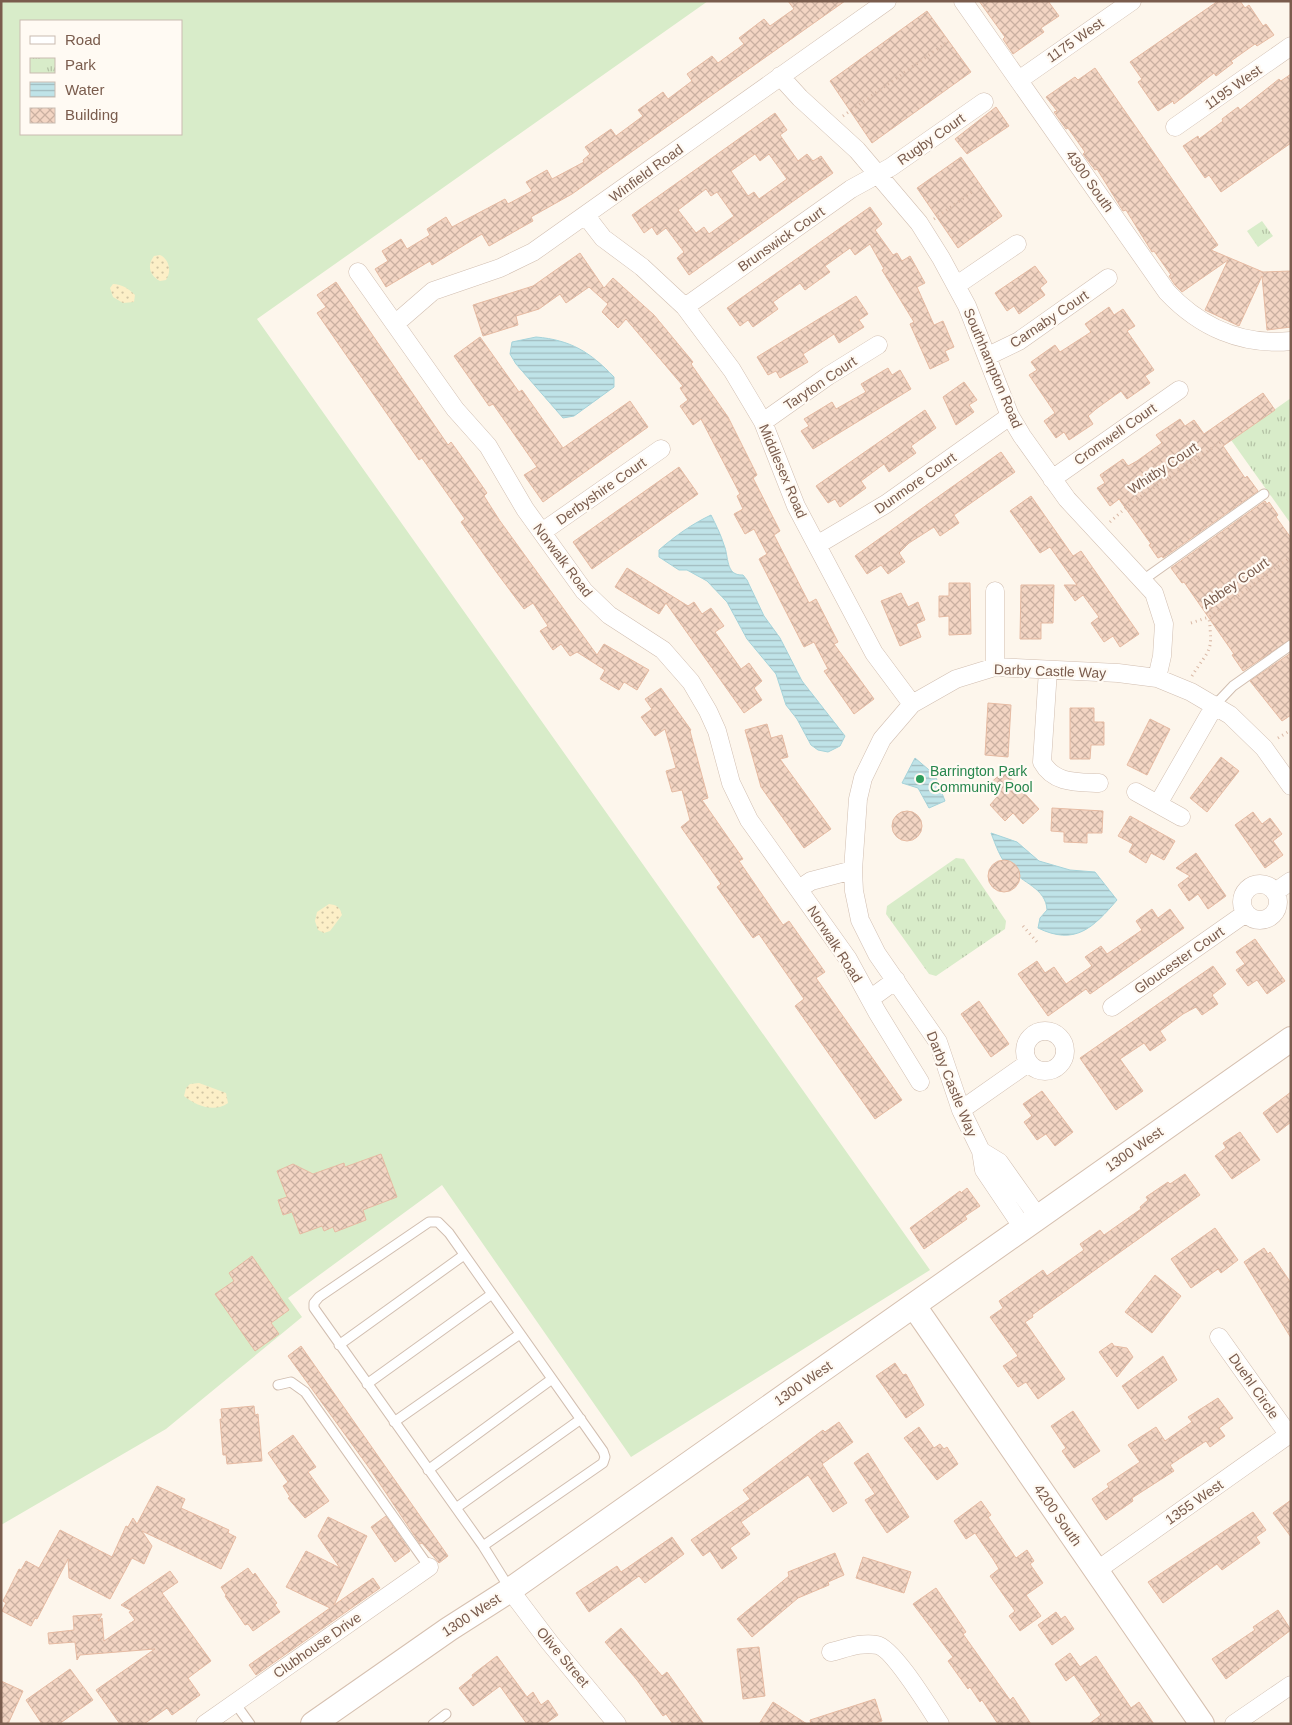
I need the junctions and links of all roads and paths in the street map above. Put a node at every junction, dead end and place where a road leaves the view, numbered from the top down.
1 (887, 1) edge
2 (963, 1) edge
3 (1132, 1) edge
4 (946, 43) dead end
5 (1291, 46) edge
6 (780, 76) junction
7 (1019, 80) junction
8 (984, 102) dead end
9 (839, 119) dead end
10 (1175, 127) dead end
11 (878, 174) junction
12 (972, 192) dead end
13 (586, 216) junction
14 (932, 221) dead end
15 (1017, 244) dead end
16 (358, 272) dead end
17 (1108, 278) dead end
18 (957, 285) junction
19 (685, 307) junction
20 (395, 324) junction
21 (1291, 341) edge
22 (878, 345) dead end
23 (988, 356) junction
24 (1178, 390) dead end
25 (1010, 416) junction
26 (763, 422) junction
27 (1221, 442) dead end
28 (660, 449) dead end
29 (1052, 479) junction
30 (1264, 494) dead end
31 (1118, 514) dead end
32 (542, 532) junction
33 (817, 545) junction
34 (1291, 557) edge
35 (1143, 580) junction
36 (994, 591) dead end
37 (1209, 617) junction
38 (1191, 623) dead end
39 (1291, 645) edge
40 (995, 667) junction
41 (1048, 670) junction
42 (1157, 678) junction
43 (1191, 678) dead end
44 (912, 704) junction
45 (1215, 706) junction
46 (1291, 730) edge
47 (1273, 741) dead end
48 (1100, 783) dead end
49 (1291, 786) edge
50 (1136, 792) dead end
51 (1158, 804) junction
52 (1180, 817) dead end
53 (853, 870) junction
54 (1291, 881) edge
55 (799, 889) junction
56 (1275, 892) junction
57 (1246, 913) junction
58 (1023, 926) dead end
59 (1038, 942) dead end
60 (896, 980) junction
61 (870, 999) junction
62 (1112, 1007) dead end
63 (1291, 1039) edge
64 (1028, 1063) junction
65 (920, 1082) dead end
66 (961, 1110) junction
67 (1031, 1222) junction
68 (464, 1255) junction
69 (492, 1294) junction
70 (914, 1306) junction
71 (520, 1334) junction
72 (1219, 1337) dead end
73 (339, 1345) junction
74 (552, 1379) junction
75 (367, 1384) junction
76 (278, 1385) dead end
77 (581, 1419) junction
78 (394, 1422) junction
79 (1290, 1434) edge
80 (428, 1470) junction
81 (456, 1508) junction
82 (483, 1546) junction
83 (429, 1567) joint
84 (1096, 1571) junction
85 (510, 1590) junction
86 (831, 1652) dead end
87 (1291, 1685) edge
88 (235, 1703) junction
89 (446, 1714) dead end
90 (206, 1724) edge
91 (250, 1724) edge
92 (313, 1724) edge
93 (433, 1724) edge
94 (617, 1724) edge
95 (940, 1724) edge
96 (1202, 1724) edge
97 (1234, 1724) edge

1 - 6 street, Winfield Road
2 - 7 street, 4300 South
3 - 7 street, 1175 West
4 - 9 path
5 - 10 street, 1195 West
6 - 11 street, Southhampton Road
6 - 13 street, Winfield Road
7 - 21 street, 4300 South
8 - 11 street, Rugby Court
11 - 18 street, Southhampton Road
11 - 19 street, Brunswick Court
12 - 14 path
13 - 19 street, Middlesex Road
13 - 20 street, Winfield Road
15 - 18 street
16 - 20 street, Norwalk Road
17 - 23 street, Carnaby Court
18 - 23 street, Southhampton Road
19 - 26 street, Middlesex Road
20 - 32 street, Norwalk Road
22 - 26 street, Taryton Court
23 - 25 street, Southhampton Road
24 - 29 street, Cromwell Court
25 - 29 street, Southhampton Road
25 - 33 street, Dunmore Court
26 - 33 street, Middlesex Road
27 - 31 path, Whitby Court
28 - 32 street, Derbyshire Court
29 - 35 street, Southhampton Road
30 - 35 lane
32 - 55 street, Norwalk Road
33 - 44 street, Middlesex Road
34 - 37 path, Abbey Court
35 - 42 street, Southhampton Road
36 - 40 street
37 - 38 path, Abbey Court
37 - 43 path
39 - 45 lane
40 - 41 street, Darby Castle Way
40 - 44 street, Darby Castle Way
41 - 42 street, Darby Castle Way
41 - 48 street
42 - 45 street, Darby Castle Way
44 - 53 street, Darby Castle Way
45 - 49 street, Darby Castle Way
45 - 51 street
46 - 47 path
50 - 51 street
51 - 52 street
53 - 55 street
53 - 60 street, Darby Castle Way
54 - 56 street
55 - 61 street, Norwalk Road
56 - 57 street
56 - 57 street
57 - 62 street, Gloucester Court
58 - 59 path
60 - 61 street
60 - 66 street, Darby Castle Way
61 - 65 street, Norwalk Road
63 - 67 street, 1300 West
64 - 64 street
64 - 66 street
66 - 67 street, Darby Castle Way
67 - 70 street, 1300 West
68 - 69 lane
68 - 73 lane
68 - 73 lane
69 - 71 lane
69 - 75 lane
70 - 84 street, 4200 South
70 - 85 street, 1300 West
71 - 74 lane
71 - 78 lane
72 - 79 street, Duehl Circle
73 - 75 lane
74 - 77 lane
74 - 80 lane
75 - 78 lane
76 - 83 lane
77 - 81 lane
77 - 82 lane
78 - 80 lane
79 - 84 street, 1355 West
80 - 81 lane
81 - 82 lane
82 - 85 lane
83 - 88 street, Clubhouse Drive
84 - 96 street, 4200 South
85 - 92 street, 1300 West
85 - 94 street, Olive Street
86 - 95 street
87 - 97 street
88 - 90 street, Clubhouse Drive
88 - 91 lane
89 - 93 lane

